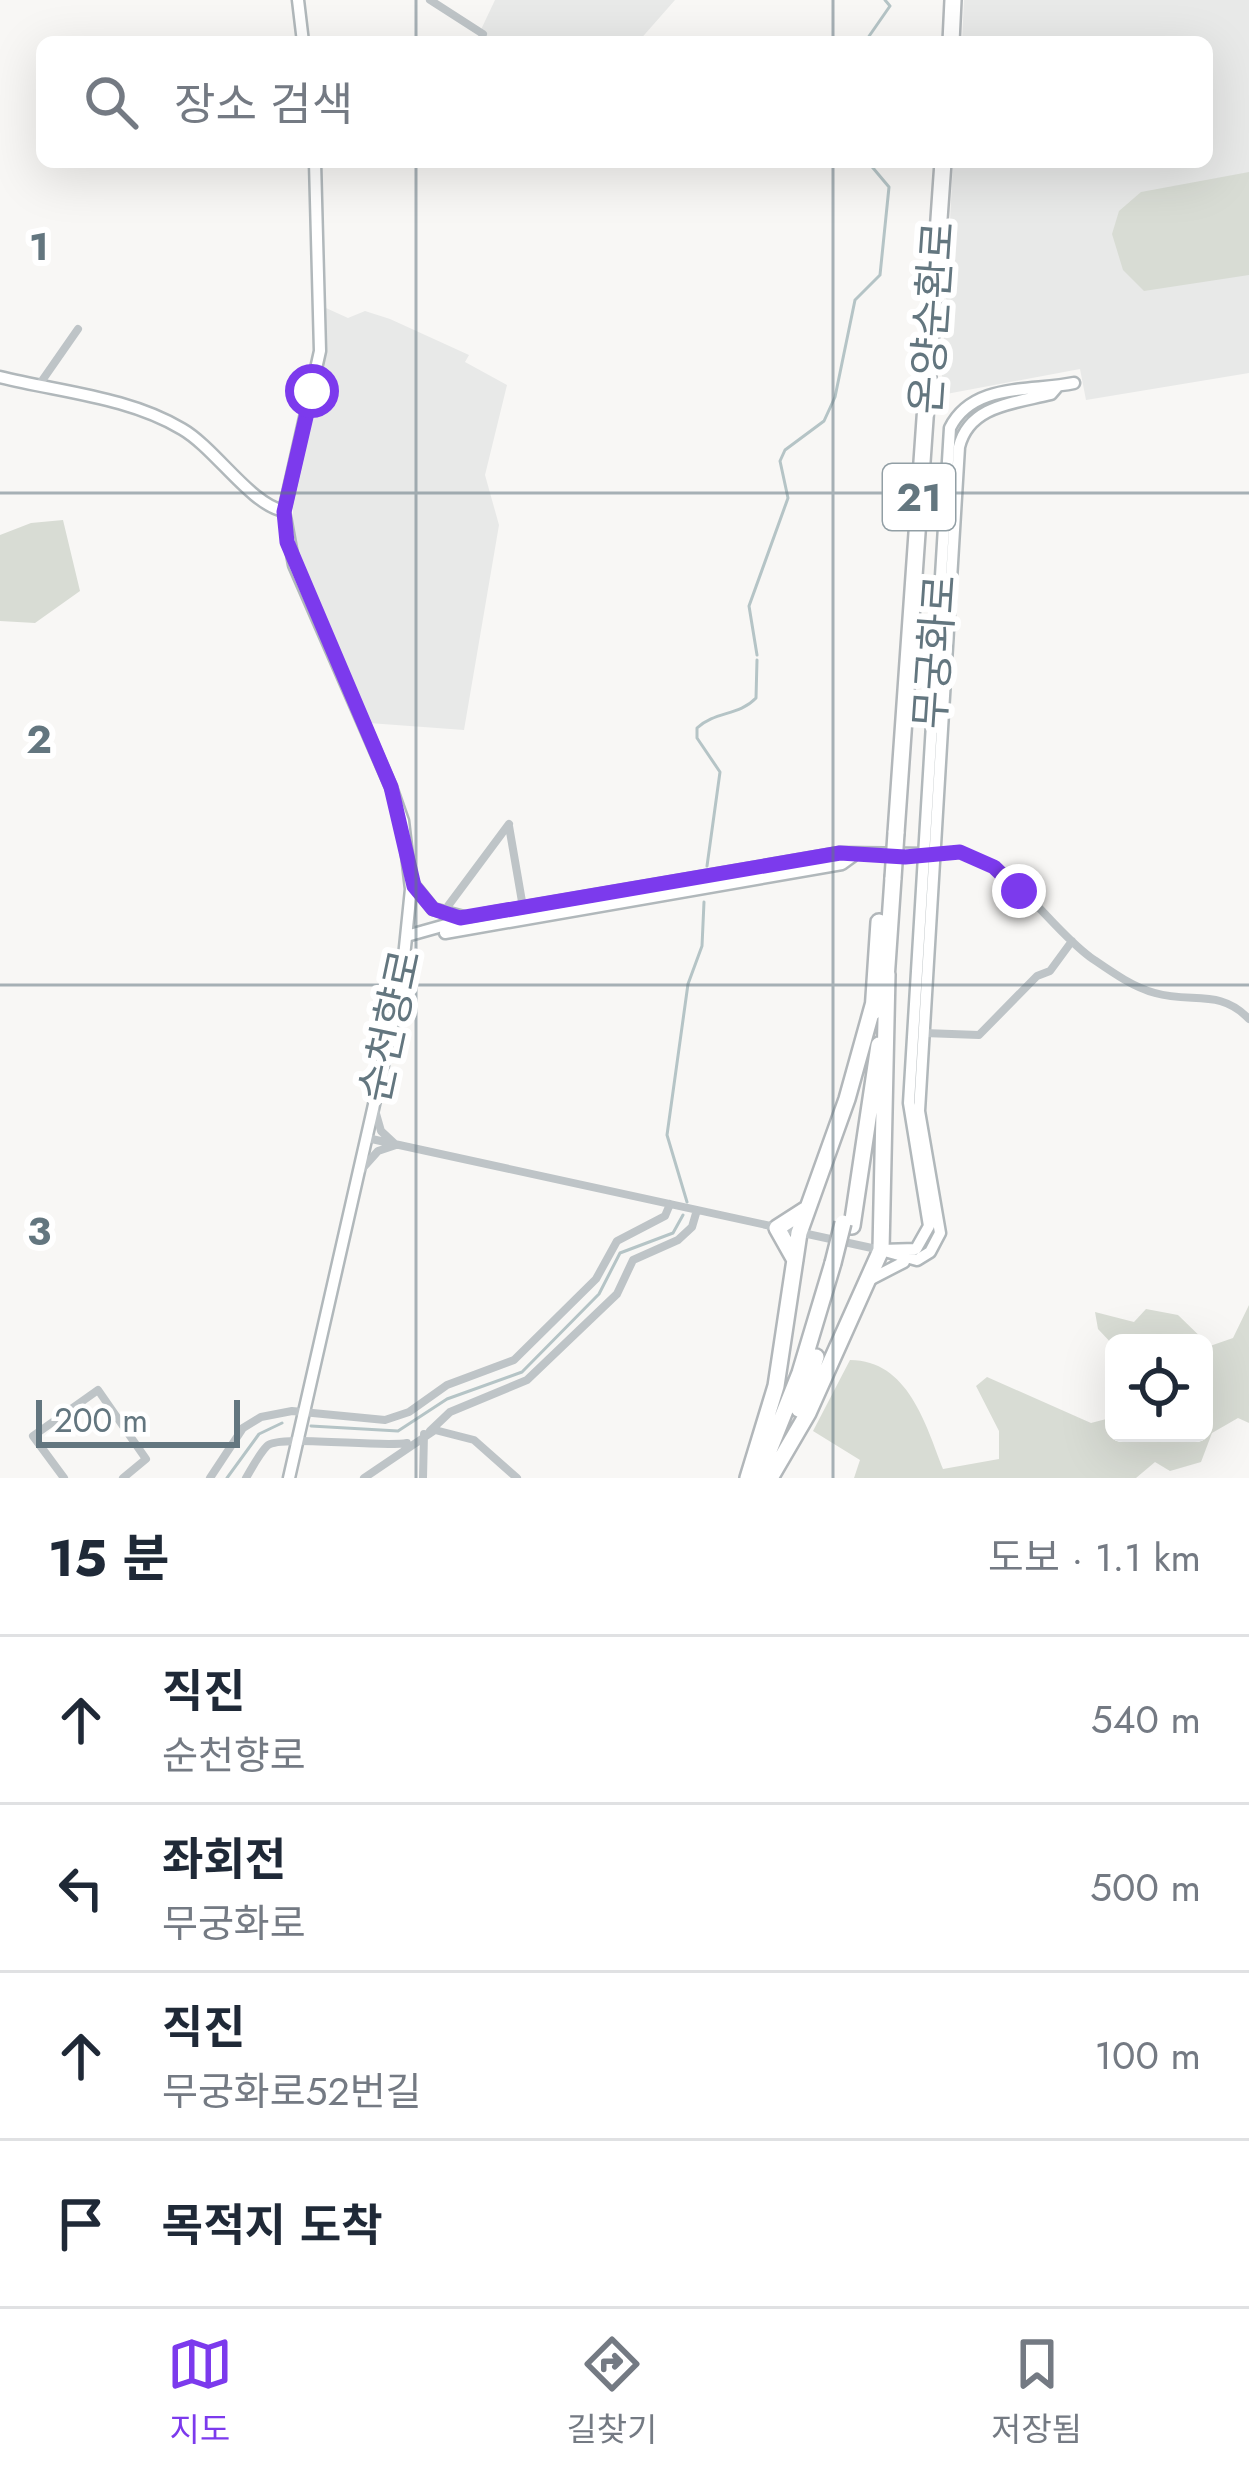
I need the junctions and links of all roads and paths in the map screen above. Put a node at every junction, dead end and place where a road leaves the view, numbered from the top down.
1 (298, 0) edge
2 (430, 0) edge
3 (949, 0) edge
4 (484, 34) dead end
5 (302, 36) edge
6 (946, 36) edge
7 (315, 168) edge
8 (939, 168) edge
9 (78, 329) dead end
10 (0, 377) edge
11 (1074, 383) dead end
12 (39, 386) junction
13 (290, 488) junction
14 (266, 506) junction
15 (284, 512) junction
16 (287, 542) junction
17 (927, 854) junction
18 (410, 875) junction
19 (888, 878) junction
20 (524, 913) junction
21 (442, 914) junction
22 (485, 914) junction
23 (410, 935) junction
24 (1072, 941) junction
25 (887, 974) junction
26 (874, 1002) junction
27 (1249, 1019) edge
28 (923, 1033) junction
29 (375, 1105) junction
30 (367, 1138) junction
31 (396, 1144) junction
32 (360, 1171) junction
33 (670, 1204) junction
34 (808, 1207) junction
35 (697, 1210) junction
36 (847, 1225) junction
37 (777, 1228) junction
38 (799, 1233) junction
39 (892, 1249) junction
40 (796, 1263) junction
41 (838, 1264) junction
42 (871, 1279) junction
43 (304, 1413) junction
44 (427, 1433) junction
45 (298, 1439) junction
46 (408, 1443) junction
47 (64, 1478) edge
48 (123, 1478) edge
49 (210, 1478) edge
50 (246, 1478) edge
51 (289, 1478) edge
52 (364, 1478) edge
53 (423, 1478) edge
54 (517, 1478) edge
55 (748, 1478) edge
56 (758, 1478) edge
57 (770, 1478) edge

1 - 5 street
2 - 4 street
3 - 6 highway
7 - 13 street, 순천향로
8 - 19 highway, 온양순환로 / 21
9 - 12 street
10 - 12 street
11 - 17 street, 무궁화로
12 - 14 street
13 - 14 street
13 - 15 street, 순천향로
14 - 15 street
14 - 16 street
15 - 16 street, 순천향로
16 - 18 street, 순천향로
17 - 20 street
17 - 24 street
17 - 28 street
17 - 39 street
18 - 21 street
18 - 23 street, 순천향로
19 - 25 highway, 21
19 - 26 highway, 21
20 - 21 street
20 - 22 street
20 - 23 street
21 - 22 street
22 - 23 street
23 - 29 street, 순천향로
24 - 27 street
24 - 28 street
25 - 36 highway, 21
25 - 39 highway
26 - 34 highway
26 - 36 highway, 21
28 - 39 street
29 - 30 street, 순천향로
29 - 31 street
30 - 31 street
30 - 32 street, 순천향로
31 - 32 street
31 - 33 street
32 - 43 street, 순천향로
33 - 35 street
33 - 43 street
34 - 37 highway
34 - 38 highway
35 - 37 street
35 - 44 street
36 - 41 highway, 21, bridge
37 - 38 street
37 - 40 highway
38 - 39 street
38 - 40 highway
39 - 42 highway
39 - 42 street
40 - 55 highway
41 - 56 highway, 21
41 - 57 highway, 21
42 - 57 highway
43 - 45 street, 순천향로
43 - 49 street
44 - 46 street
44 - 53 street
44 - 54 street
45 - 46 street
45 - 50 street
45 - 51 street, 순천향로
46 - 52 street
47 - 48 street

